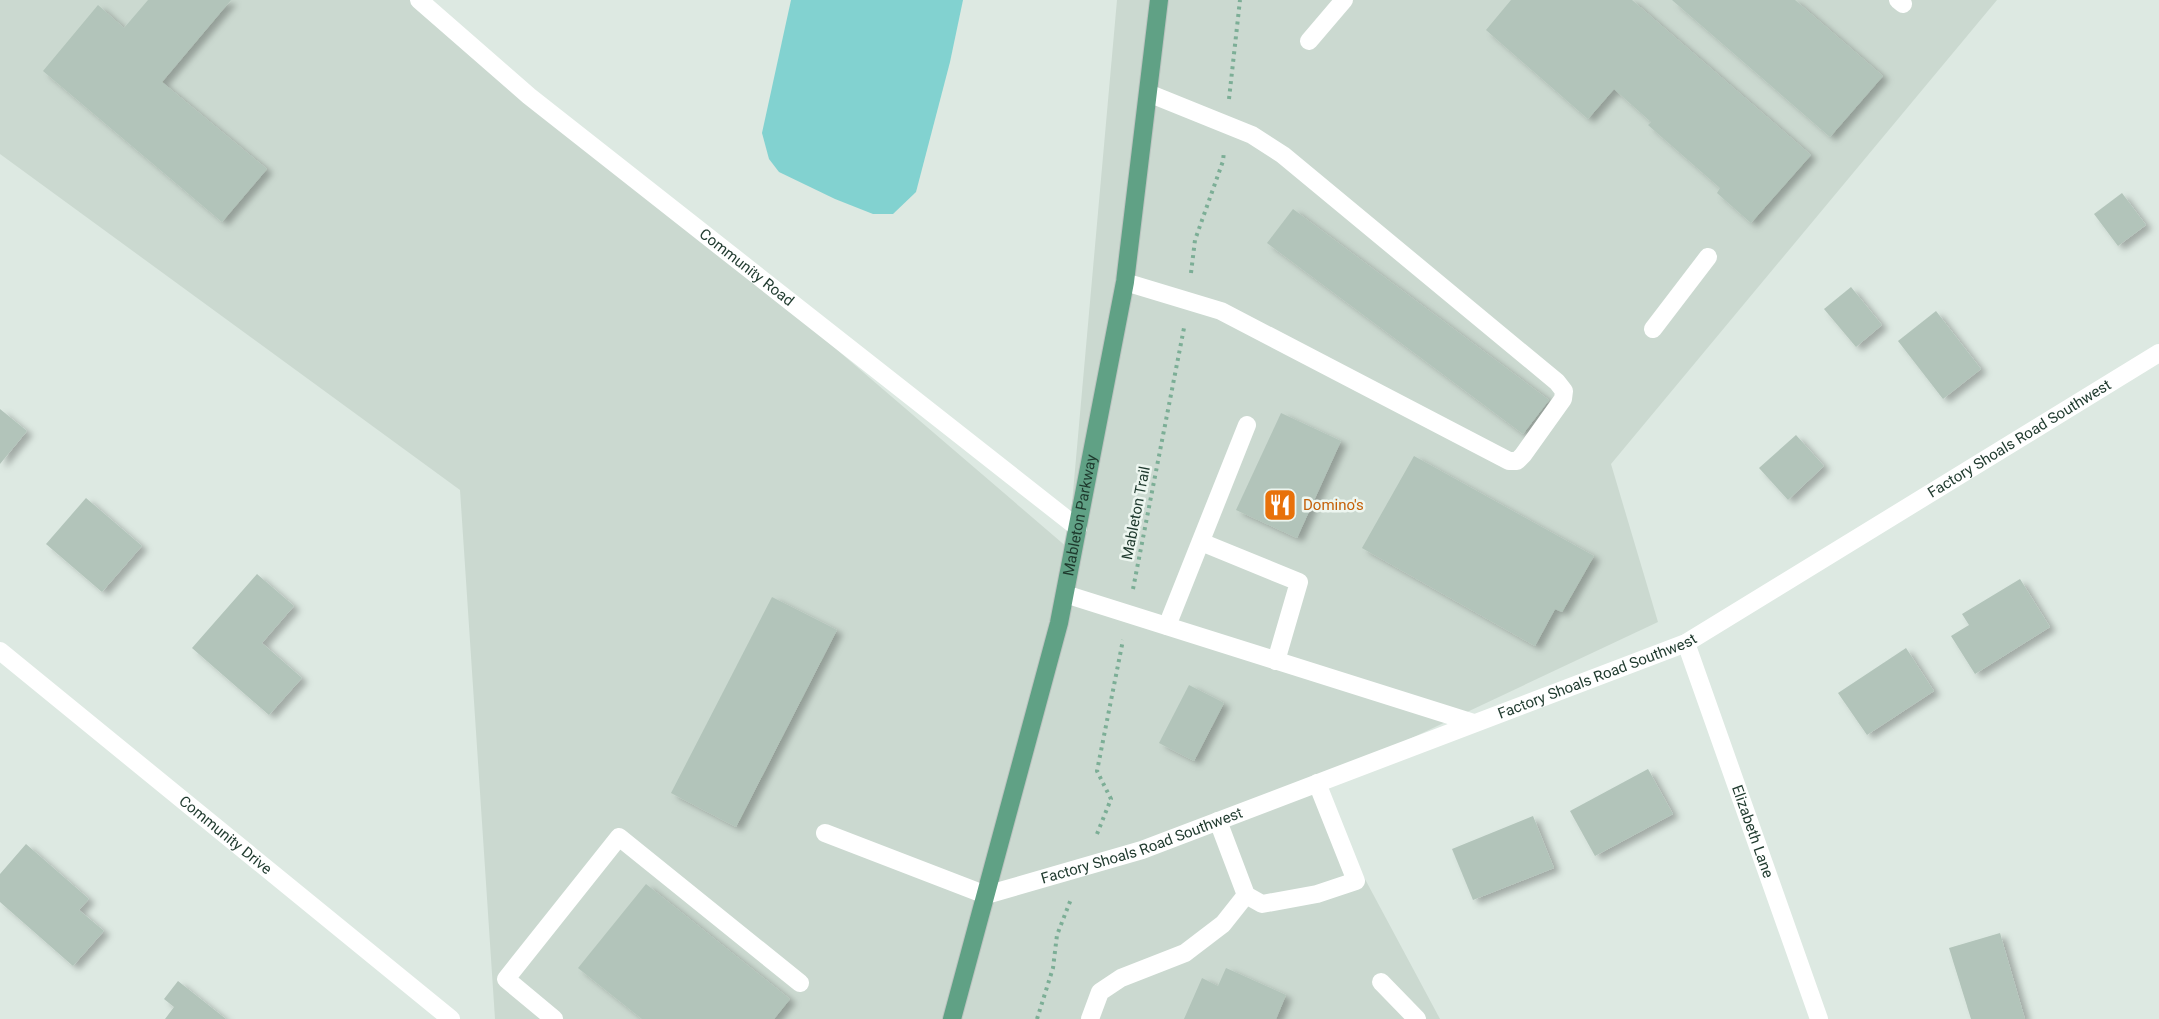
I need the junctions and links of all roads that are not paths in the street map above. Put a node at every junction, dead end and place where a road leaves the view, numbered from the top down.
1 (419, 0) edge
2 (1159, 0) edge
3 (1344, 0) edge
4 (1309, 41) dead end
5 (1148, 93) junction
6 (1708, 257) dead end
7 (1125, 282) junction
8 (1653, 329) dead end
9 (2158, 355) edge
10 (1247, 426) dead end
11 (1078, 528) junction
12 (1201, 542) junction
13 (1065, 594) junction
14 (1167, 626) junction
15 (1686, 643) junction
16 (0, 651) edge
17 (1276, 661) junction
18 (1474, 723) junction
19 (1317, 783) junction
20 (1218, 821) junction
21 (825, 833) dead end
22 (986, 895) junction
23 (1246, 895) junction
24 (1381, 982) dead end
25 (800, 984) dead end
26 (451, 1019) edge
27 (554, 1019) edge
28 (952, 1019) edge
29 (1090, 1019) edge
30 (1418, 1019) edge
31 (1819, 1019) edge

1 - 11 street, Community Road
2 - 5 main road, Mableton Parkway
3 - 4 street
5 - 7 main road, Mableton Parkway
5 - 7 street
6 - 8 street
7 - 11 main road, Mableton Parkway
9 - 15 street, Factory Shoals Road Southwest
10 - 12 street
11 - 13 main road, Mableton Parkway
12 - 14 street
12 - 17 street
13 - 14 street
13 - 22 main road, Mableton Parkway
14 - 17 street
15 - 18 street, Factory Shoals Road Southwest
15 - 31 street, Elizabeth Lane
16 - 26 street, Community Drive
17 - 18 street
18 - 19 street, Factory Shoals Road Southwest
19 - 20 street, Factory Shoals Road Southwest
19 - 23 street
20 - 22 street, Factory Shoals Road Southwest
20 - 23 street
21 - 22 street
22 - 28 main road, Mableton Parkway
23 - 29 street
24 - 30 street
25 - 27 street

